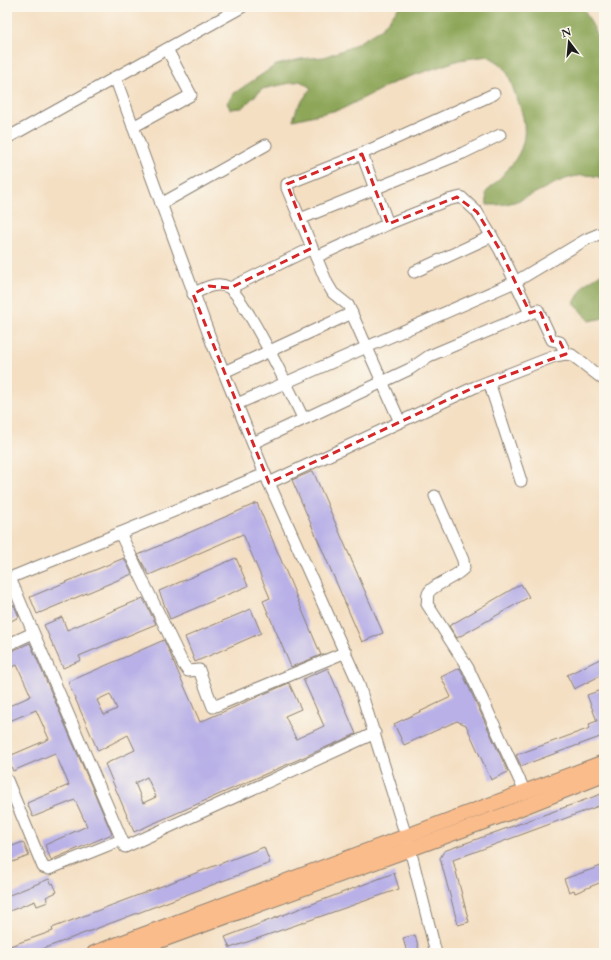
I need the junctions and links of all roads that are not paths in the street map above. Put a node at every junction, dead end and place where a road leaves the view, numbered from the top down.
1 (242, 7) edge
2 (167, 49) junction
3 (115, 78) junction
4 (494, 94) dead end
5 (133, 128) junction
6 (500, 135) dead end
7 (7, 138) edge
8 (266, 145) dead end
9 (362, 154) junction
10 (375, 188) junction
11 (161, 204) junction
12 (300, 219) junction
13 (388, 224) junction
14 (604, 232) edge
15 (492, 236) junction
16 (314, 252) junction
17 (414, 272) dead end
18 (515, 282) junction
19 (230, 288) junction
20 (193, 294) junction
21 (352, 313) junction
22 (530, 314) junction
23 (367, 348) junction
24 (269, 351) junction
25 (566, 354) junction
26 (224, 372) junction
27 (604, 380) edge
28 (382, 382) junction
29 (489, 382) junction
30 (285, 383) junction
31 (237, 404) junction
32 (303, 418) junction
33 (400, 422) junction
34 (253, 443) junction
35 (267, 478) junction
36 (521, 481) dead end
37 (434, 496) dead end
38 (120, 532) junction
39 (8, 578) edge
40 (33, 633) junction
41 (7, 645) edge
42 (346, 652) junction
43 (375, 733) junction
44 (604, 762) edge
45 (604, 776) edge
46 (7, 780) edge
47 (525, 792) junction
48 (121, 840) junction
49 (408, 843) junction
50 (94, 953) edge
51 (127, 953) edge
52 (436, 953) edge

1 - 2 street
2 - 3 street
2 - 5 street
3 - 5 street
3 - 7 street
4 - 9 street
5 - 11 street
6 - 10 street
8 - 11 street
9 - 10 street
9 - 12 street
10 - 12 street
10 - 13 street
11 - 20 street
12 - 16 street
13 - 15 street
13 - 16 street
14 - 18 street
15 - 17 street
15 - 18 street
16 - 19 street
16 - 21 street
18 - 22 street
18 - 23 street
19 - 20 street
19 - 24 street
20 - 26 street
21 - 23 street
21 - 24 street
22 - 25 street
22 - 28 street
23 - 28 street
23 - 30 street
24 - 26 street
24 - 30 street
25 - 27 street
25 - 29 street
26 - 31 street
28 - 32 street
28 - 33 street
29 - 33 street
29 - 36 street
30 - 31 street
30 - 32 street
31 - 34 street
32 - 34 street
33 - 35 street
34 - 35 street
35 - 38 street
35 - 42 street
37 - 47 street
38 - 39 street
38 - 42 street
39 - 40 street
40 - 41 street
40 - 48 street
42 - 43 street
43 - 48 street
43 - 49 street
44 - 47 main road
45 - 49 main road
46 - 48 street
47 - 49 main road
49 - 50 main road
49 - 51 main road
49 - 52 street

